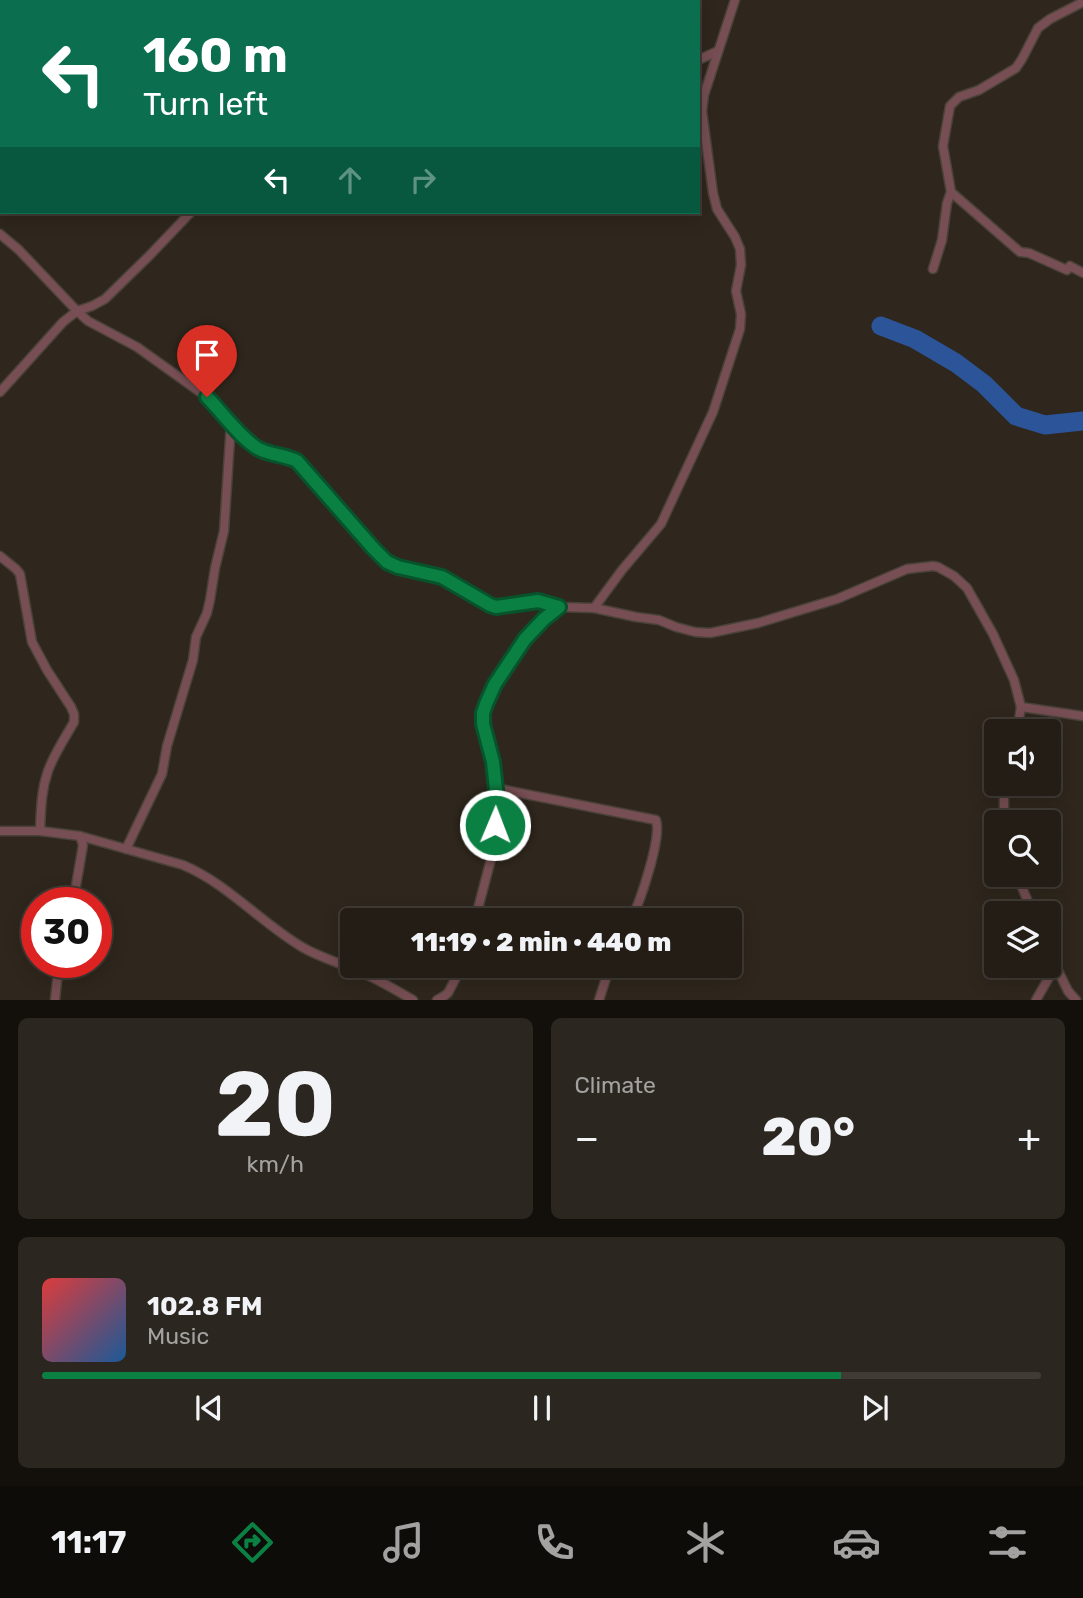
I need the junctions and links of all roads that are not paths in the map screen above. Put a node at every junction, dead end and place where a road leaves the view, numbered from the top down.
1 (735, 0) edge
2 (1083, 2) edge
3 (718, 51) junction
4 (700, 59) edge
5 (951, 192) junction
6 (189, 214) edge
7 (0, 234) edge
8 (933, 270) dead end
9 (1083, 273) edge
10 (77, 311) junction
11 (0, 392) edge
12 (231, 423) junction
13 (0, 556) edge
14 (559, 607) junction
15 (594, 608) junction
16 (1021, 707) junction
17 (1083, 716) edge
18 (1019, 719) edge
19 (495, 788) junction
20 (0, 831) edge
21 (40, 831) junction
22 (80, 836) junction
23 (126, 849) junction
24 (76, 887) edge
25 (478, 908) edge
26 (635, 908) edge
27 (58, 978) edge
28 (455, 978) edge
29 (606, 978) edge
30 (1048, 978) edge
31 (1061, 978) edge
32 (55, 999) edge
33 (413, 999) edge
34 (438, 999) edge
35 (599, 999) edge
36 (1036, 999) edge
37 (1076, 999) edge

1 - 3 street
2 - 5 street
3 - 4 street
3 - 15 street
5 - 8 street
5 - 9 street
6 - 10 street
7 - 10 street
10 - 11 street
10 - 12 street
12 - 14 street
12 - 23 street
13 - 21 street
14 - 15 street
14 - 19 street
15 - 16 street
16 - 17 street
16 - 18 street
19 - 25 street
19 - 26 street
20 - 21 street
21 - 22 street
22 - 23 street
22 - 24 street
23 - 33 street
27 - 32 street
28 - 34 street
29 - 35 street
30 - 36 street
31 - 37 street

